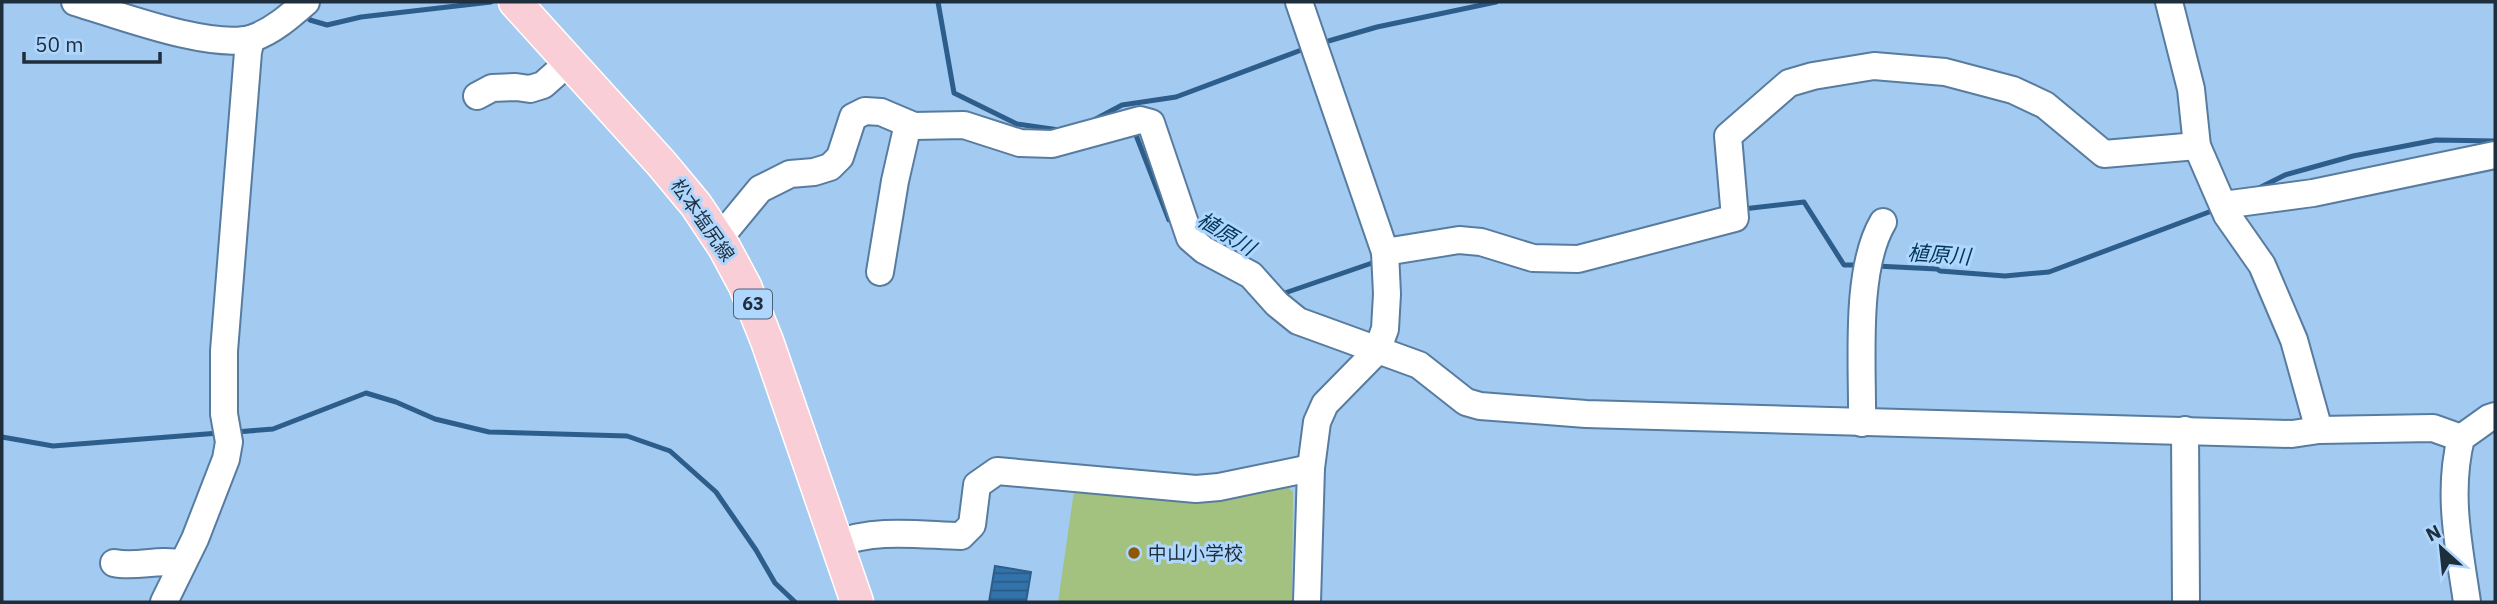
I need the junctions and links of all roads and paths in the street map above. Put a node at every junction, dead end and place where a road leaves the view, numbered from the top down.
1 (75, 2) edge
2 (515, 2) edge
3 (1299, 2) edge
4 (2169, 2) edge
5 (302, 5) edge
6 (251, 38) junction
7 (569, 62) junction
8 (477, 96) dead end
9 (908, 124) junction
10 (2197, 146) junction
11 (2495, 155) edge
12 (2222, 205) junction
13 (1883, 222) dead end
14 (718, 237) junction
15 (1385, 252) junction
16 (880, 272) dead end
17 (1377, 351) junction
18 (2495, 416) edge
19 (1862, 424) junction
20 (2185, 430) junction
21 (2319, 430) junction
22 (2460, 438) junction
23 (1311, 468) junction
24 (836, 544) junction
25 (114, 563) dead end
26 (182, 564) junction
27 (164, 602) edge
28 (857, 602) edge
29 (1307, 602) edge
30 (2186, 602) edge
31 (2467, 602) edge

1 - 6 street
2 - 7 main road, 松本塩尻線 / 63
3 - 15 street
4 - 10 street
5 - 6 street
6 - 26 street
7 - 8 street
7 - 14 main road, 松本塩尻線 / 63
9 - 14 street
9 - 16 street
9 - 17 street
10 - 12 street
10 - 15 street
11 - 12 street
12 - 21 street
13 - 19 street
14 - 24 main road, 松本塩尻線 / 63
15 - 17 street
17 - 19 street
17 - 23 street
18 - 22 street
19 - 20 street
20 - 21 street
20 - 30 street
21 - 22 street
22 - 31 street
23 - 24 street
23 - 29 street
24 - 28 main road, 松本塩尻線 / 63
25 - 26 street
26 - 27 street

